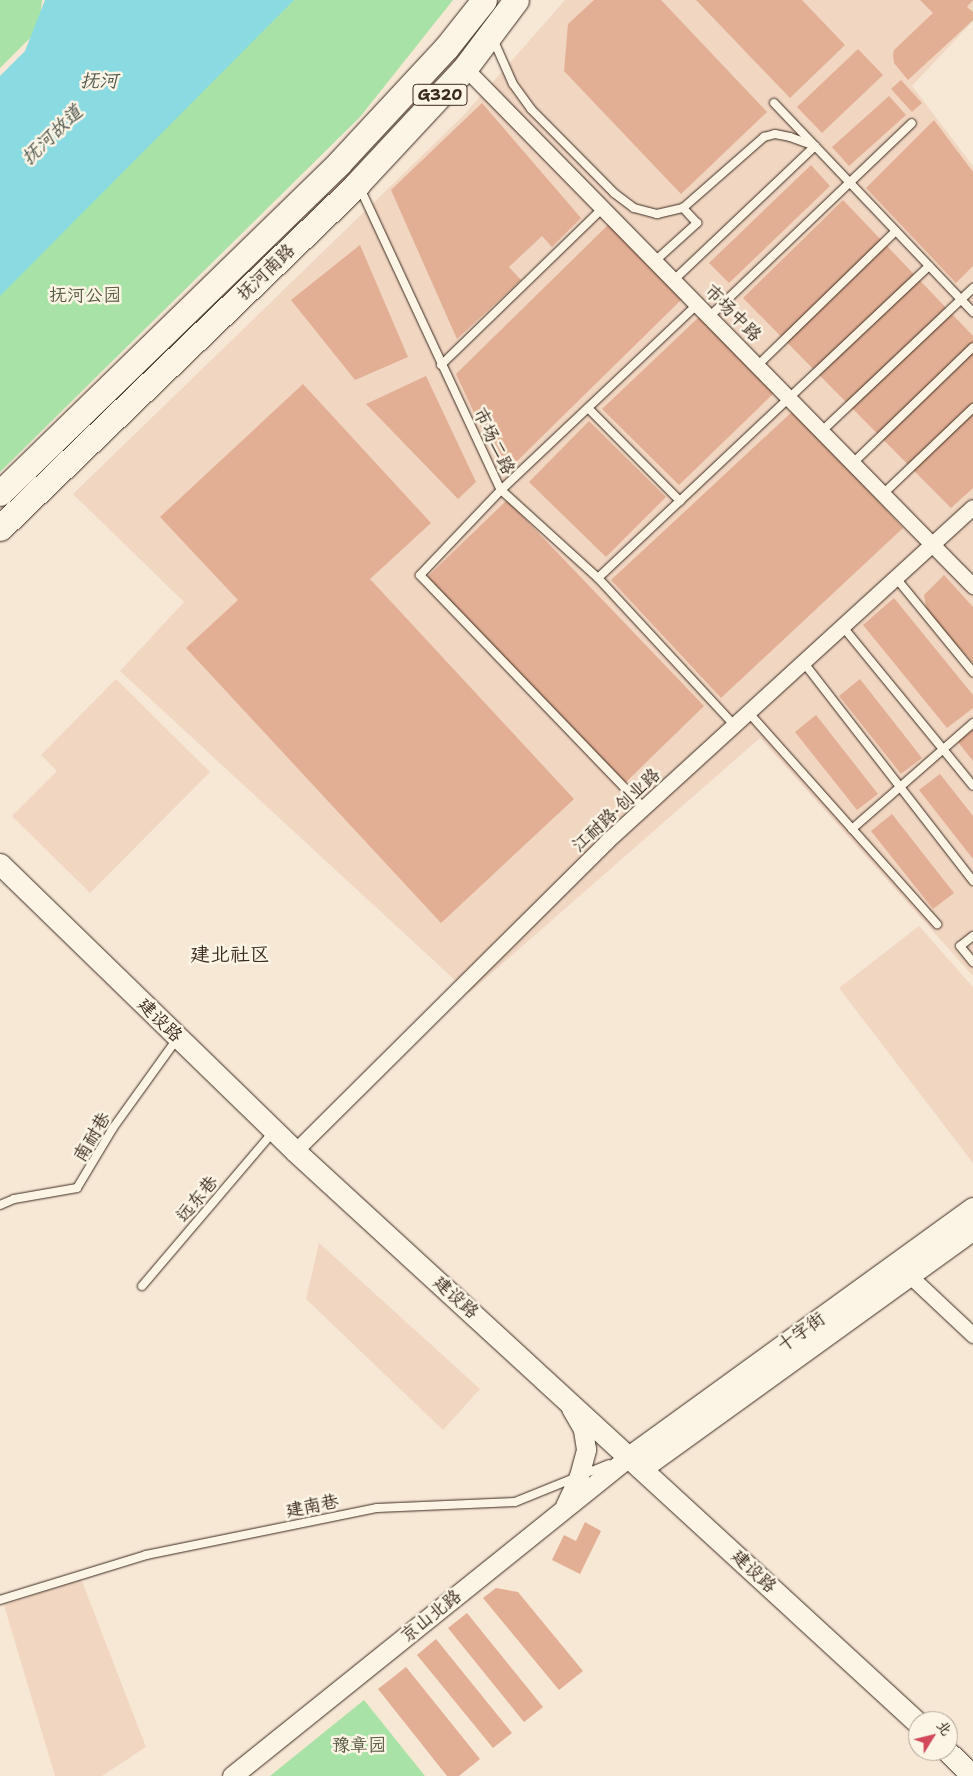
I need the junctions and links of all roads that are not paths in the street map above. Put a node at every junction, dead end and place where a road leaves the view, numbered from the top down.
1 (484, 0) edge
2 (516, 0) edge
3 (491, 33) junction
4 (465, 68) junction
5 (774, 103) dead end
6 (912, 123) dead end
7 (815, 146) junction
8 (850, 183) junction
9 (358, 184) junction
10 (603, 208) junction
11 (683, 208) junction
12 (896, 232) junction
13 (655, 261) junction
14 (929, 266) junction
15 (674, 280) junction
16 (973, 288) edge
17 (961, 300) junction
18 (698, 304) junction
19 (973, 312) edge
20 (710, 316) junction
21 (973, 347) edge
22 (441, 364) junction
23 (758, 365) junction
24 (790, 397) junction
25 (588, 408) junction
26 (973, 408) edge
27 (823, 430) junction
28 (854, 462) junction
29 (501, 490) junction
30 (0, 493) edge
31 (884, 493) junction
32 (680, 501) junction
33 (973, 507) edge
34 (0, 528) edge
35 (934, 543) junction
36 (598, 578) junction
37 (896, 578) junction
38 (973, 586) edge
39 (844, 626) junction
40 (804, 663) junction
41 (973, 672) edge
42 (749, 713) junction
43 (973, 723) edge
44 (735, 726) junction
45 (943, 749) junction
46 (973, 786) edge
47 (900, 787) junction
48 (644, 808) junction
49 (852, 829) junction
50 (0, 864) edge
51 (973, 881) edge
52 (936, 924) dead end
53 (973, 936) edge
54 (973, 962) edge
55 (178, 1037) junction
56 (274, 1131) junction
57 (295, 1150) junction
58 (0, 1205) edge
59 (973, 1208) edge
60 (973, 1230) edge
61 (909, 1275) junction
62 (142, 1286) dead end
63 (973, 1336) edge
64 (562, 1394) junction
65 (636, 1462) junction
66 (579, 1476) junction
67 (563, 1510) junction
68 (0, 1600) edge
69 (908, 1714) edge
70 (958, 1759) edge
71 (971, 1769) edge
72 (232, 1776) edge

1 - 30 highway, 抚河南路
2 - 3 highway, 抚河南路 / G320
3 - 4 highway, 抚河南路 / G320
3 - 11 lane
4 - 9 highway, 抚河南路 / G320
4 - 10 street, 市场中路
5 - 7 lane
6 - 8 lane
7 - 8 lane
7 - 11 lane
7 - 15 lane
8 - 12 lane
8 - 20 lane
9 - 22 lane, 市场二路
9 - 34 highway, 抚河南路
10 - 13 street, 市场中路
10 - 22 lane
11 - 13 lane
12 - 14 lane
12 - 23 lane
13 - 15 street, 市场中路
14 - 17 lane
14 - 24 lane
15 - 18 street, 市场中路
16 - 17 lane
17 - 19 lane
17 - 27 lane
18 - 20 street, 市场中路
18 - 25 lane
20 - 23 street, 市场中路
21 - 28 lane
22 - 29 lane, 市场二路
23 - 24 street, 市场中路
24 - 27 street, 市场中路
24 - 32 lane
25 - 29 lane
25 - 32 lane
26 - 31 lane
27 - 28 street, 市场中路
28 - 31 street, 市场中路
29 - 36 lane, 市场二路
29 - 48 lane
31 - 35 street, 市场中路
32 - 36 lane
33 - 35 street, 江耐路·创业路
35 - 37 street, 江耐路·创业路
35 - 38 street, 市场中路
36 - 44 lane, 市场二路
37 - 39 street, 江耐路·创业路
37 - 41 lane
39 - 40 street, 江耐路·创业路
39 - 45 lane
40 - 42 street, 江耐路·创业路
40 - 47 lane
42 - 44 street, 江耐路·创业路
42 - 49 lane
43 - 45 lane
44 - 48 street, 江耐路·创业路
45 - 46 lane
45 - 47 lane
47 - 49 lane
47 - 51 lane
48 - 57 street, 江耐路·创业路
49 - 52 lane
50 - 55 main road, 建设路
53 - 54 lane
55 - 56 main road, 建设路
55 - 58 lane, 南耐巷
56 - 57 main road, 建设路
56 - 62 lane, 远东巷
57 - 64 main road, 建设路
59 - 65 main road, 十字街
60 - 61 main road, 十字街
61 - 63 street
61 - 65 main road, 十字街
64 - 65 main road, 建设路
64 - 66 street
65 - 66 lane, 建南巷
65 - 67 street, 京山北路
65 - 69 main road, 建设路
66 - 67 street
66 - 68 lane, 建南巷
67 - 72 street, 京山北路
70 - 71 main road

